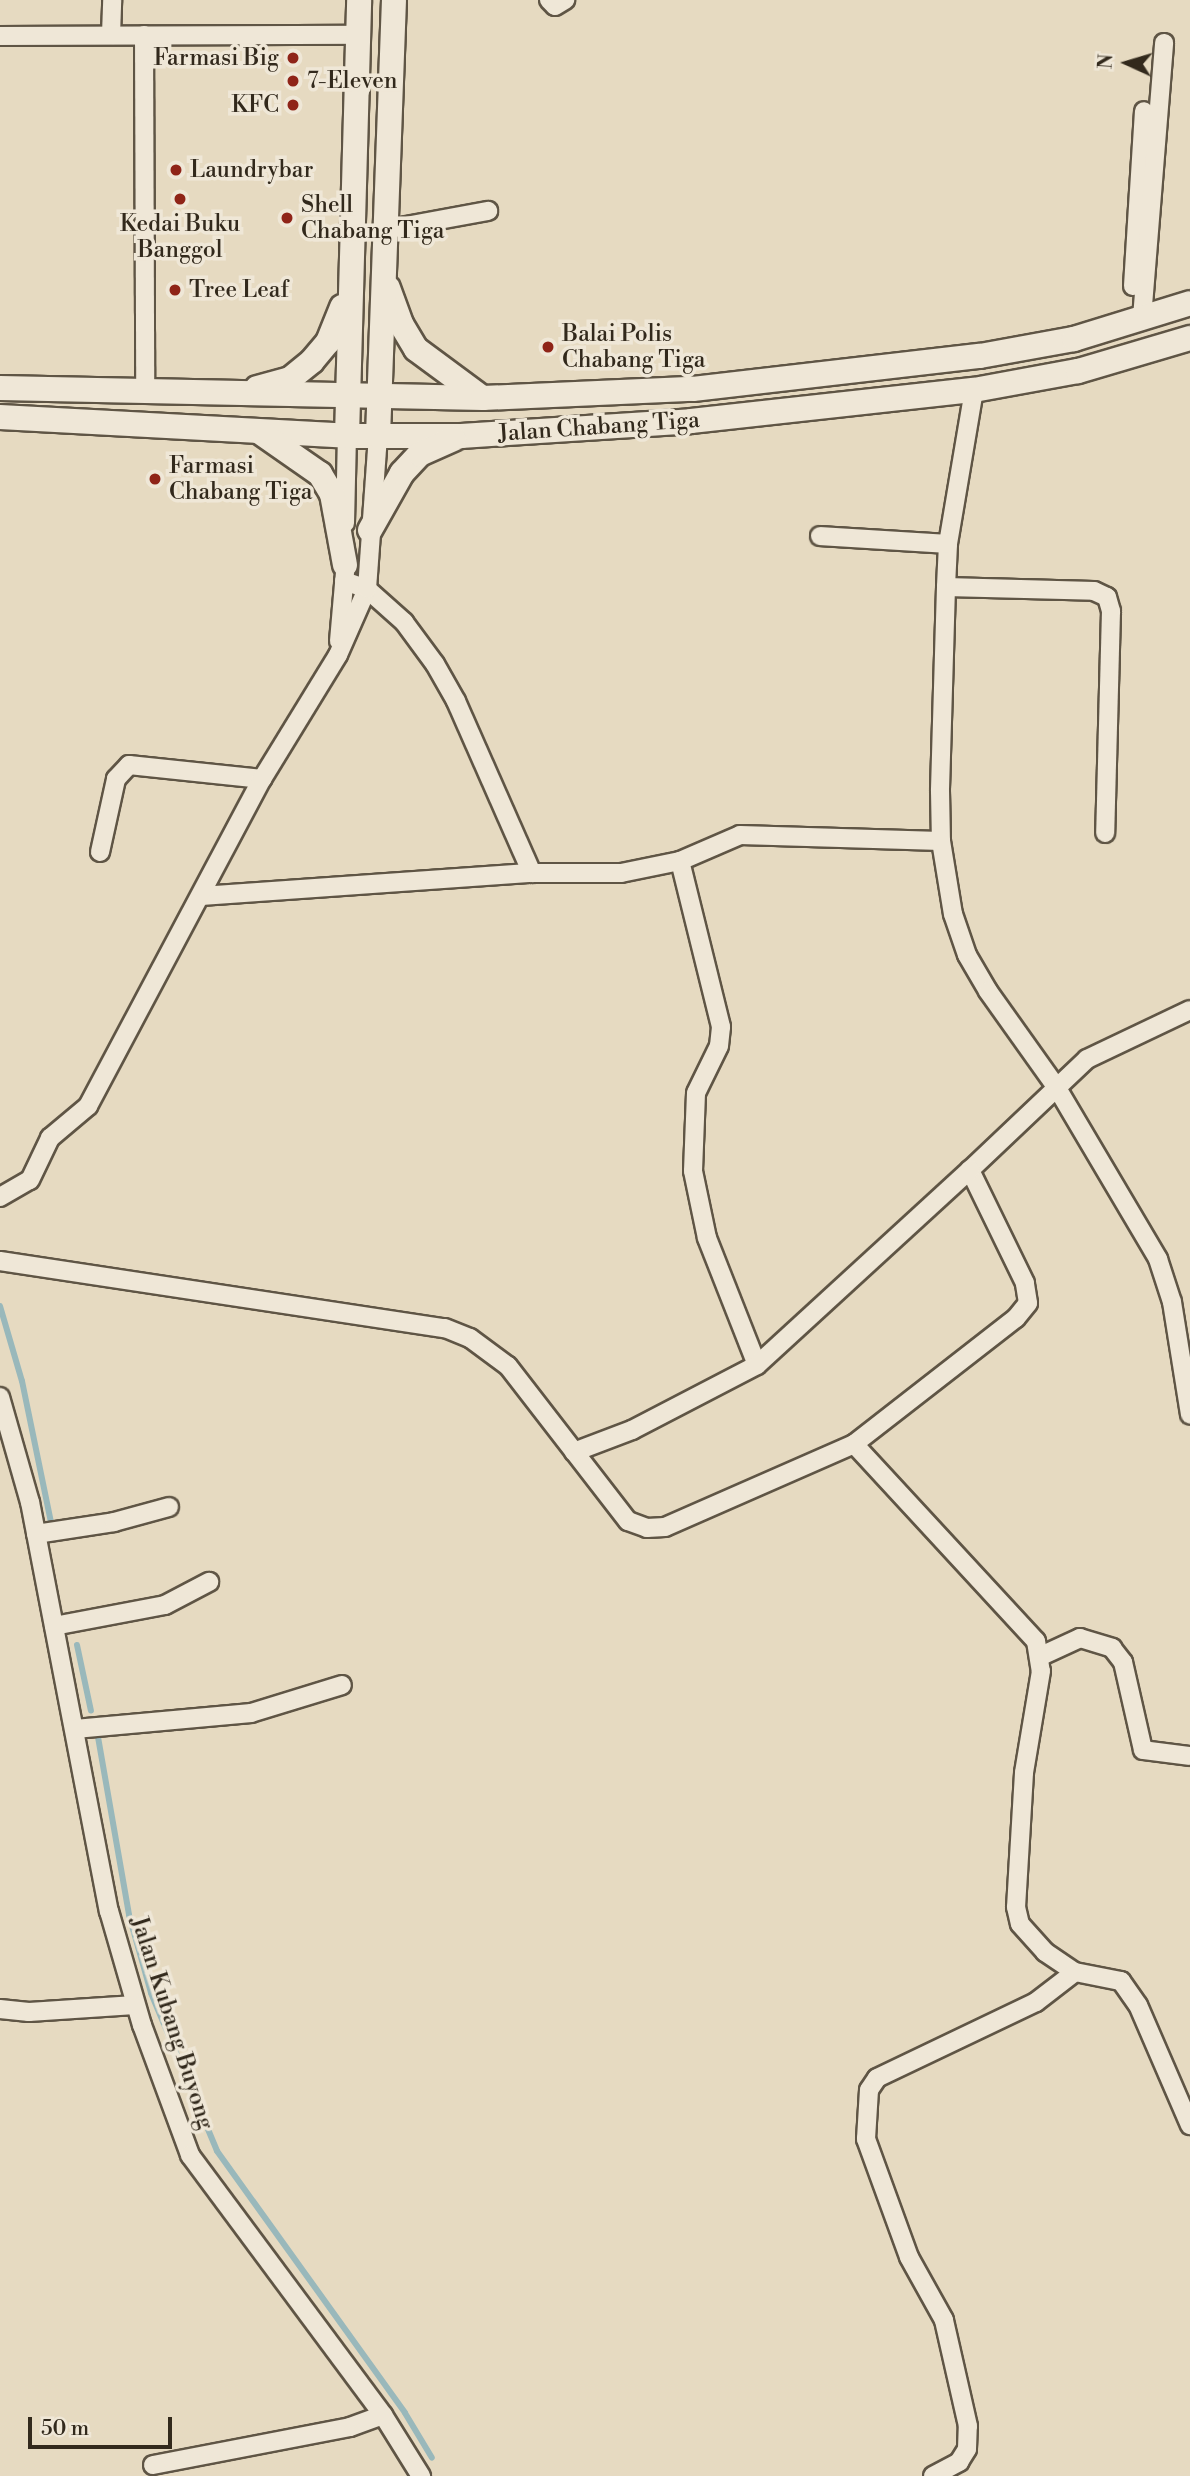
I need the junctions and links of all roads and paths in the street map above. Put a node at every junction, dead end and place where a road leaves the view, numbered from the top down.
1 (111, 0) edge
2 (359, 0) edge
3 (394, 0) edge
4 (549, 0) edge
5 (565, 0) edge
6 (144, 35) junction
7 (358, 35) junction
8 (0, 36) edge
9 (111, 36) junction
10 (1164, 43) dead end
11 (1144, 111) dead end
12 (488, 211) dead end
13 (384, 230) junction
14 (383, 263) junction
15 (349, 290) junction
16 (1190, 303) edge
17 (1136, 320) junction
18 (1190, 338) edge
19 (0, 388) edge
20 (974, 390) junction
21 (145, 392) junction
22 (233, 394) junction
23 (347, 397) junction
24 (378, 397) junction
25 (483, 398) junction
26 (0, 417) edge
27 (259, 432) junction
28 (347, 436) junction
29 (378, 436) junction
30 (461, 436) junction
31 (370, 530) junction
32 (820, 536) dead end
33 (948, 544) junction
34 (344, 573) junction
35 (946, 587) junction
36 (367, 589) junction
37 (338, 655) junction
38 (262, 779) junction
39 (1105, 833) dead end
40 (941, 841) junction
41 (100, 852) dead end
42 (680, 861) junction
43 (532, 873) junction
44 (201, 897) junction
45 (1190, 1010) edge
46 (1056, 1088) junction
47 (970, 1170) junction
48 (0, 1197) edge
49 (0, 1261) edge
50 (758, 1365) junction
51 (0, 1400) edge
52 (1190, 1415) edge
53 (854, 1444) junction
54 (574, 1452) junction
55 (169, 1507) dead end
56 (36, 1534) junction
57 (209, 1582) dead end
58 (54, 1626) junction
59 (1041, 1656) junction
60 (342, 1685) dead end
61 (75, 1729) junction
62 (1190, 1756) edge
63 (1076, 1972) junction
64 (135, 2005) junction
65 (0, 2009) edge
66 (1190, 2125) edge
67 (383, 2415) junction
68 (153, 2465) dead end
69 (421, 2476) edge
70 (933, 2476) edge

1 - 9 street
2 - 7 main road
3 - 13 main road
4 - 5 street
6 - 7 street
6 - 9 street
6 - 21 street
7 - 15 main road
8 - 9 street
10 - 17 street
11 - 17 street
12 - 13 street
13 - 14 main road
14 - 24 main road
14 - 25 main road
15 - 22 main road
15 - 23 main road
16 - 17 main road, Jalan Chabang Tiga
17 - 25 main road, Jalan Chabang Tiga
18 - 20 main road, Jalan Chabang Tiga
19 - 21 main road, Jalan Chabang Tiga
20 - 30 main road, Jalan Chabang Tiga
20 - 33 street
21 - 22 main road, Jalan Chabang Tiga
22 - 23 main road, Jalan Chabang Tiga
23 - 24 main road, Jalan Chabang Tiga
23 - 28 main road
24 - 25 main road, Jalan Chabang Tiga
24 - 29 main road
26 - 27 main road, Jalan Chabang Tiga
27 - 28 main road, Jalan Chabang Tiga
27 - 34 main road
28 - 29 main road, Jalan Chabang Tiga
28 - 34 street
29 - 30 main road, Jalan Chabang Tiga
29 - 31 street
30 - 31 main road
31 - 36 street
32 - 33 street
33 - 35 street
34 - 36 street
34 - 37 street
35 - 39 street
35 - 40 street
36 - 37 street
36 - 43 street
37 - 38 street
38 - 41 street
38 - 44 street
40 - 42 street
40 - 46 street
42 - 43 street
42 - 50 street
43 - 44 street
44 - 48 street
45 - 46 street
46 - 47 street
46 - 52 street
47 - 50 street
47 - 53 street
49 - 54 street
50 - 54 street
51 - 56 street, Jalan Kubang Buyong
53 - 54 street
53 - 59 street
55 - 56 street
56 - 58 street, Jalan Kubang Buyong
57 - 58 street
58 - 61 street, Jalan Kubang Buyong
59 - 62 street
59 - 63 street
60 - 61 street
61 - 64 street, Jalan Kubang Buyong
63 - 66 street
63 - 70 street
64 - 65 street
64 - 67 street, Jalan Kubang Buyong
67 - 68 street
67 - 69 street, Jalan Kubang Buyong

